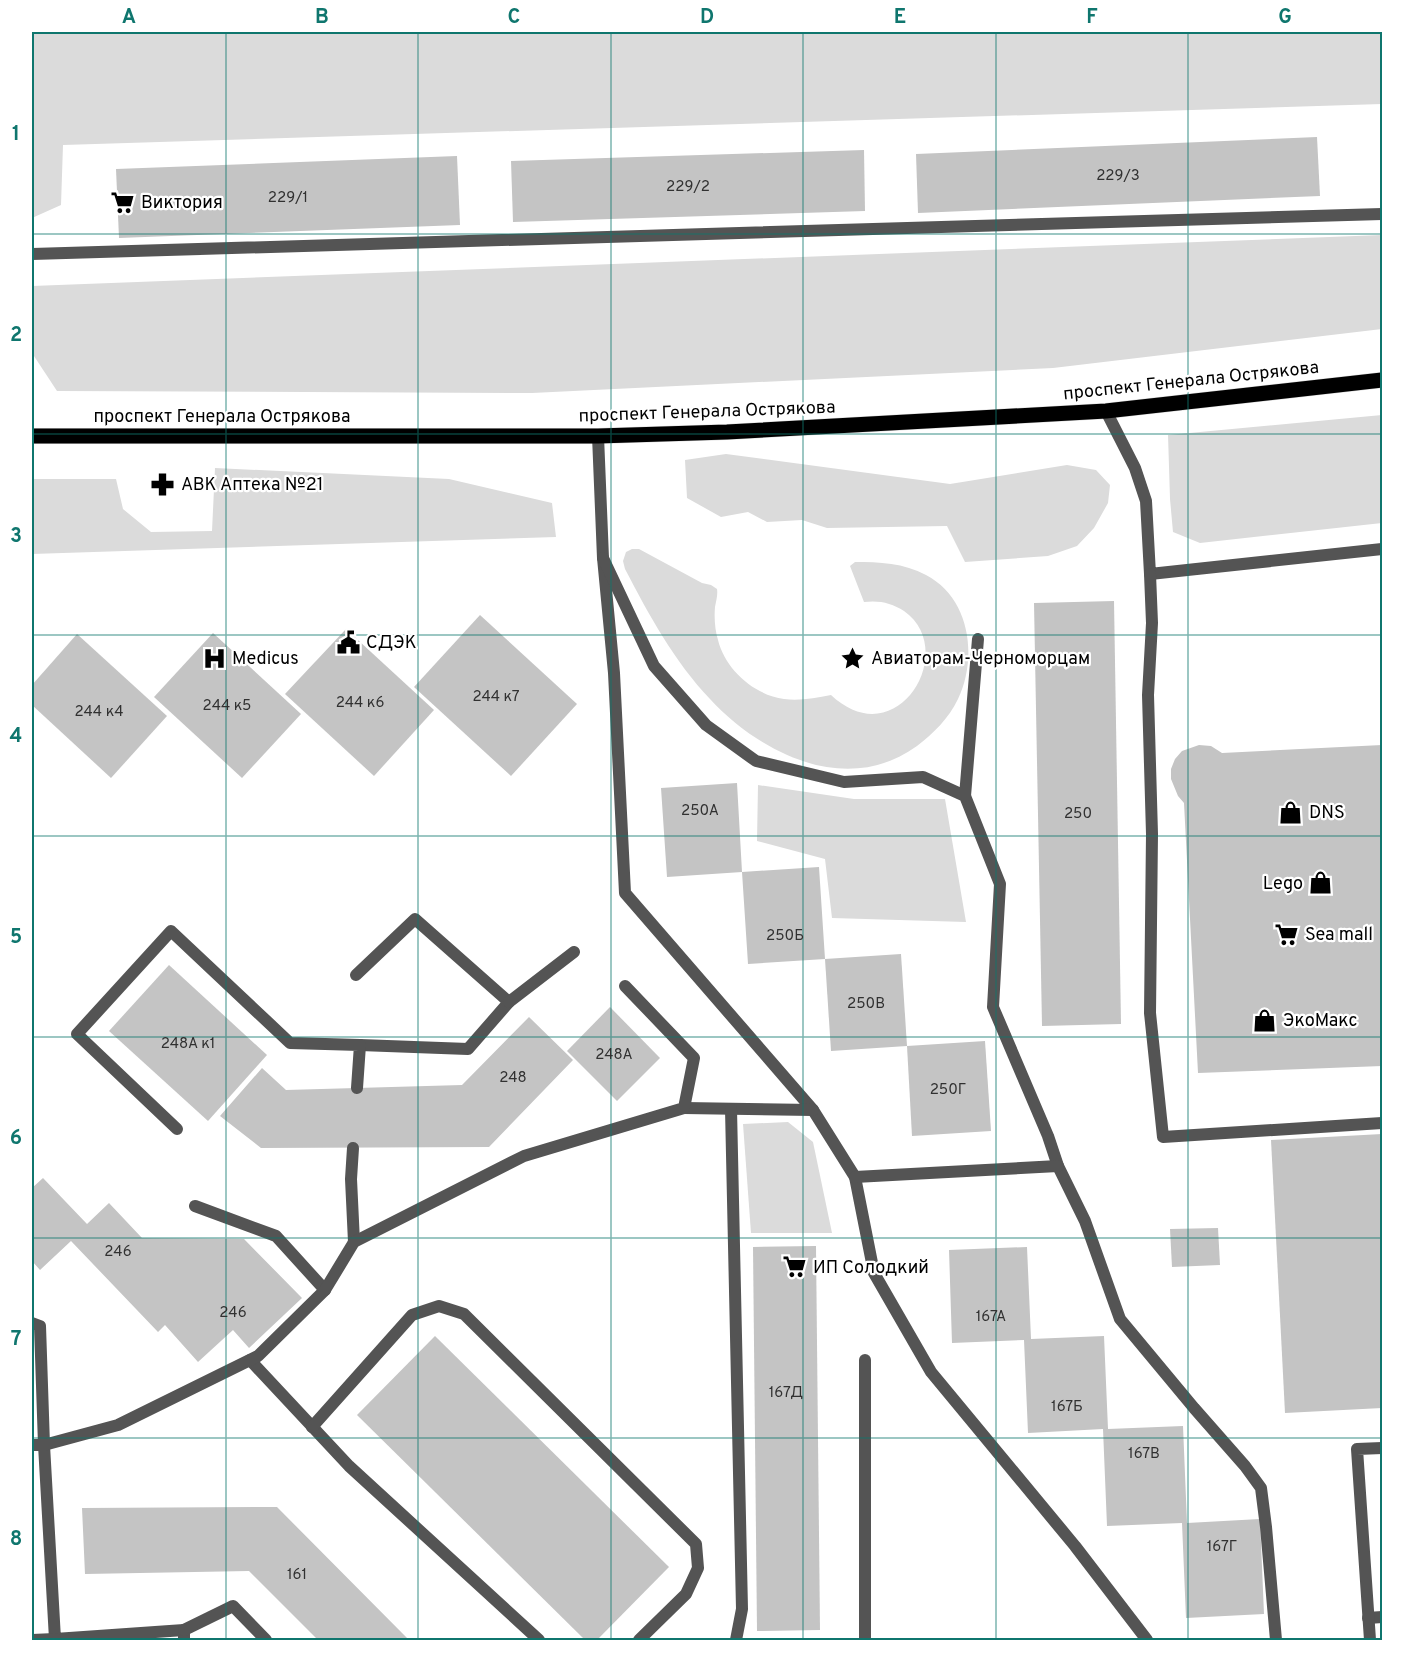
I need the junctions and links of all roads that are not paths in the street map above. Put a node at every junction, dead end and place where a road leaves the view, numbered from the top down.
1 (1383, 213) edge
2 (32, 254) edge
3 (1383, 380) edge
4 (1106, 411) junction
5 (32, 436) edge
6 (598, 436) junction
7 (1383, 549) edge
8 (603, 558) junction
9 (1150, 574) junction
10 (978, 639) dead end
11 (965, 796) junction
12 (574, 952) dead end
13 (356, 975) dead end
14 (625, 986) dead end
15 (509, 1002) junction
16 (360, 1045) junction
17 (357, 1088) dead end
18 (684, 1108) junction
19 (731, 1109) junction
20 (813, 1110) junction
21 (1383, 1123) edge
22 (177, 1129) dead end
23 (353, 1148) dead end
24 (1059, 1166) junction
25 (855, 1177) junction
26 (195, 1206) dead end
27 (354, 1242) junction
28 (325, 1290) junction
29 (32, 1323) edge
30 (250, 1360) junction
31 (866, 1360) dead end
32 (312, 1427) junction
33 (38, 1445) edge
34 (1383, 1448) edge
35 (1383, 1617) edge
36 (1368, 1618) junction
37 (184, 1635) edge
38 (55, 1639) junction
39 (32, 1640) edge
40 (266, 1641) edge
41 (539, 1641) edge
42 (639, 1641) edge
43 (735, 1641) edge
44 (865, 1641) edge
45 (1147, 1641) edge
46 (1276, 1641) edge
47 (1370, 1641) edge

1 - 2 lane
3 - 4 main road, проспект Генерала Острякова
4 - 6 main road, проспект Генерала Острякова
4 - 9 lane
5 - 6 main road, проспект Генерала Острякова
6 - 8 lane
7 - 9 lane
8 - 11 lane
8 - 20 lane
9 - 21 lane
10 - 11 lane
11 - 24 lane
12 - 15 lane
13 - 15 lane
14 - 18 lane
15 - 16 lane
16 - 17 lane
16 - 22 lane
18 - 19 lane
18 - 27 lane
19 - 20 lane
19 - 43 lane
20 - 25 lane
23 - 27 lane
24 - 25 lane
24 - 46 lane
25 - 45 lane
26 - 28 lane
27 - 28 lane
28 - 30 lane
29 - 33 lane
30 - 32 lane
30 - 33 lane
31 - 44 lane
32 - 41 lane
32 - 42 lane
33 - 38 lane
34 - 36 lane
35 - 36 lane
36 - 47 lane
37 - 38 lane
37 - 40 lane
38 - 39 lane

